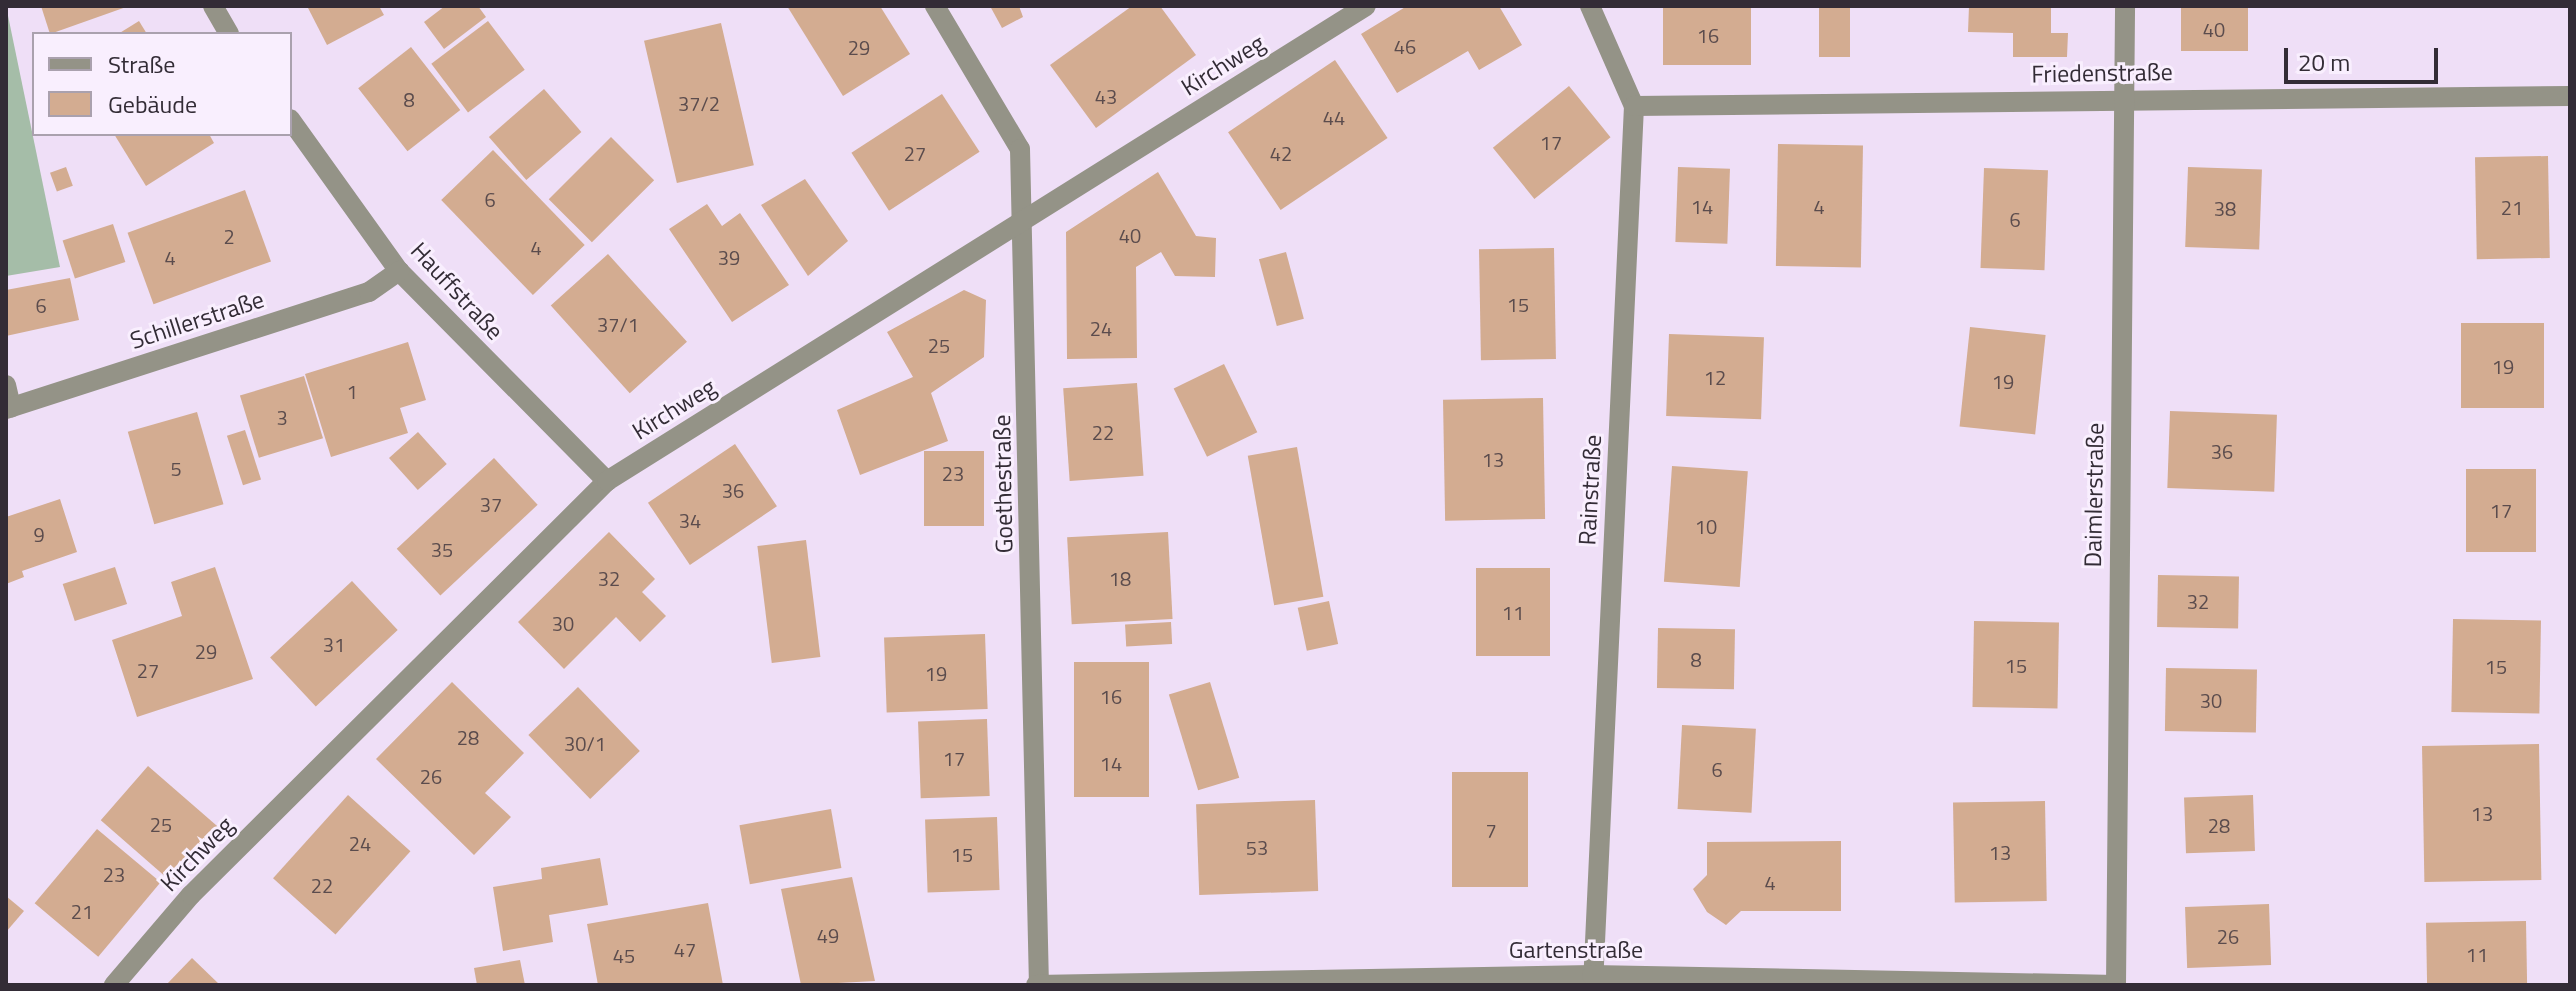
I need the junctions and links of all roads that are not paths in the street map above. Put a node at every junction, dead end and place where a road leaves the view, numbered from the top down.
1 (213, 6) edge
2 (935, 6) edge
3 (1366, 6) edge
4 (1590, 6) edge
5 (2125, 6) edge
6 (228, 32) edge
7 (2570, 96) edge
8 (2124, 98) junction
9 (1634, 106) junction
10 (292, 122) edge
11 (1024, 220) junction
12 (399, 271) junction
13 (6, 385) edge
14 (8, 408) edge
15 (607, 481) junction
16 (1593, 980) edge
17 (114, 985) edge
18 (1038, 985) edge
19 (2116, 985) edge

1 - 6 street
2 - 11 street, Goethestraße
3 - 11 street, Kirchweg
4 - 9 street, Rainstraße
5 - 8 street, Daimlerstraße
7 - 8 street, Friedenstraße
8 - 9 street, Friedenstraße
8 - 19 street, Daimlerstraße
9 - 16 street, Rainstraße
10 - 12 street, Hauffstraße
11 - 15 street, Kirchweg
11 - 18 street, Goethestraße
12 - 14 street, Schillerstraße
12 - 15 street, Hauffstraße
13 - 14 street
15 - 17 street, Kirchweg
16 - 18 street, Gartenstraße
16 - 19 street, Gartenstraße

